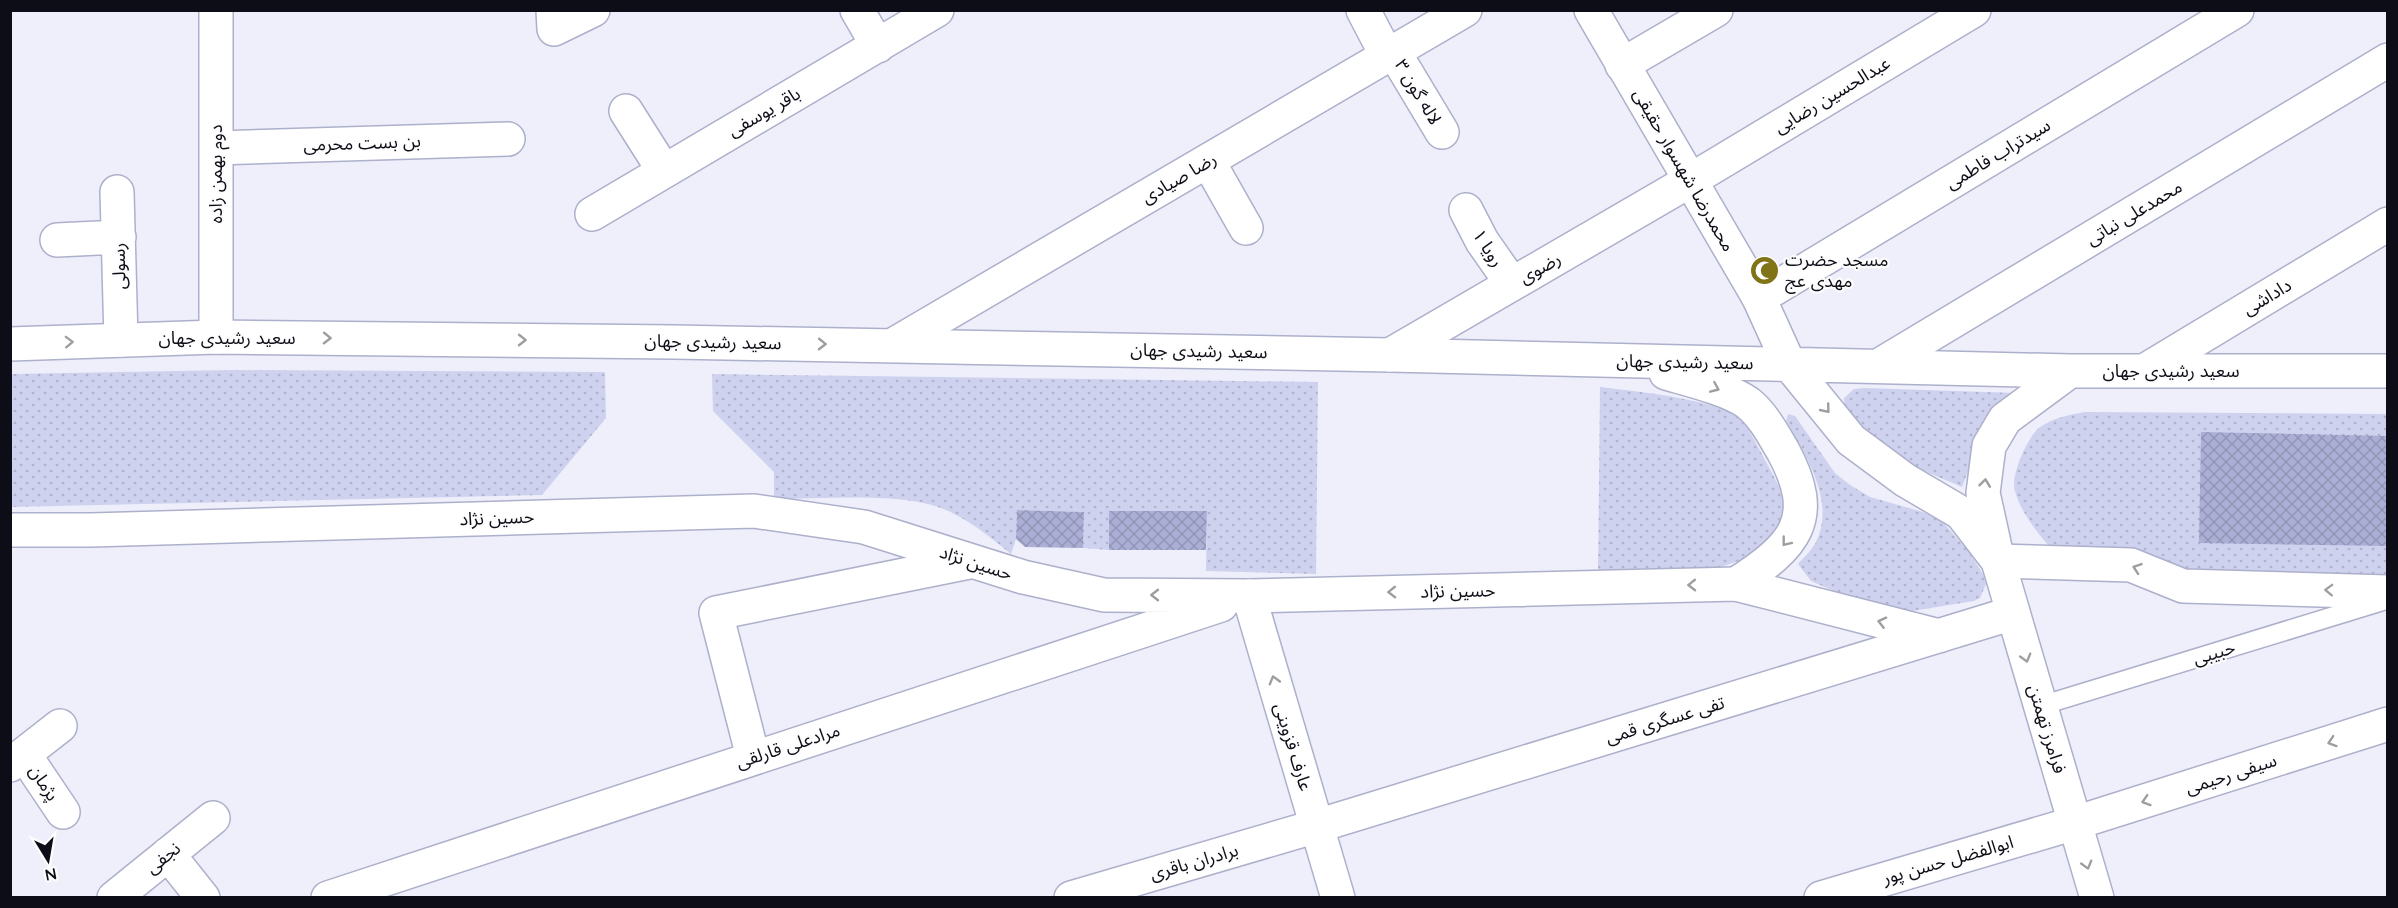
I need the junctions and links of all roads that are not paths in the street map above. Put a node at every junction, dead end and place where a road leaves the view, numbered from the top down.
1 (216, 10) edge
2 (553, 10) edge
3 (593, 10) edge
4 (857, 10) edge
5 (1363, 10) edge
6 (1465, 10) edge
7 (1591, 10) edge
8 (1716, 10) edge
9 (1974, 10) edge
10 (2237, 10) edge
11 (926, 13) edge
12 (1424, 21) edge
13 (878, 46) junction
14 (1390, 54) junction
15 (2388, 60) edge
16 (1623, 64) junction
17 (626, 111) dead end
18 (1442, 132) dead end
19 (508, 139) dead end
20 (216, 148) junction
21 (1208, 161) junction
22 (664, 171) junction
23 (1691, 180) junction
24 (117, 192) dead end
25 (1466, 210) dead end
26 (592, 214) dead end
27 (2388, 224) edge
28 (1246, 228) dead end
29 (119, 237) junction
30 (57, 240) dead end
31 (1512, 284) junction
32 (1760, 298) junction
33 (216, 337) junction
34 (121, 340) junction
35 (10, 344) edge
36 (893, 345) junction
37 (1390, 355) junction
38 (1618, 360) junction
39 (1789, 364) junction
40 (1880, 365) junction
41 (2146, 370) junction
42 (2385, 370) edge
43 (2070, 371) junction
44 (10, 530) edge
45 (971, 561) junction
46 (1998, 561) junction
47 (1736, 584) junction
48 (2388, 592) edge
49 (1249, 596) junction
50 (2388, 600) edge
51 (2013, 613) junction
52 (1939, 636) junction
53 (2040, 706) junction
54 (2388, 724) edge
55 (60, 726) dead end
56 (753, 757) junction
57 (17, 759) edge
58 (63, 812) dead end
59 (213, 818) dead end
60 (2075, 823) junction
61 (1317, 826) junction
62 (168, 854) junction
63 (114, 897) edge
64 (202, 897) edge
65 (327, 897) edge
66 (1071, 897) edge
67 (1338, 897) edge
68 (1821, 897) edge
69 (2097, 897) edge

1 - 20 street, دوم بهمن زاده
2 - 3 street
4 - 13 street
5 - 14 street, لاله گون ۳
6 - 12 street, رضا صیادی
7 - 16 street, محمدرضا شهسوار حقیقی
8 - 16 street
9 - 23 street, عبدالحسین رضایی
10 - 32 street, سیدتراب فاطمی
11 - 13 street, باقر یوسفی
12 - 14 street, رضا صیادی
13 - 22 street, باقر یوسفی
14 - 18 street, لاله گون ۳
14 - 21 street, رضا صیادی
15 - 40 street, محمدعلی نباتی
16 - 23 street, محمدرضا شهسوار حقیقی
17 - 22 street
19 - 20 street, بن بست محرمی
20 - 33 street, دوم بهمن زاده
21 - 28 street
21 - 36 street, رضا صیادی
22 - 26 street, باقر یوسفی
23 - 31 street, رضوی
23 - 32 street, محمدرضا شهسوار حقیقی
24 - 29 street, رسولی
25 - 31 street, رویا ۱
27 - 41 street, داداشی
29 - 30 street
29 - 34 street, رسولی
31 - 37 street, رضوی
32 - 39 street, محمدرضا شهسوار حقیقی
33 - 34 street, سعید رشیدی جهان
33 -> 36 street, سعید رشیدی جهان
35 -> 34 street, سعید رشیدی جهان
36 - 37 street, سعید رشیدی جهان
37 - 38 street, سعید رشیدی جهان
38 - 39 street, سعید رشیدی جهان
38 -> 47 street
39 - 40 street, سعید رشیدی جهان
39 -> 46 street, محمدرضا شهسوار حقیقی
40 - 43 street, سعید رشیدی جهان
41 - 42 street, سعید رشیدی جهان
41 - 43 street, سعید رشیدی جهان
46 -> 43 street, فرامرز تهمتن
44 - 45 street, حسین نژاد
49 -> 45 street, حسین نژاد
45 - 56 street
48 -> 46 street
46 - 51 street, فرامرز تهمتن
47 -> 49 street, حسین نژاد
52 -> 47 street, حسین نژاد
49 - 56 street, مرادعلی قارلقی
61 -> 49 street, عارف قزوینی
50 - 53 lane, حبیبی
51 - 52 street, تفی عسگری قمی
51 -> 53 street, فرامرز تهمتن
52 - 61 street, تفی عسگری قمی
53 - 60 street, فرامرز تهمتن
54 -> 60 street, سیفی رحیمی
55 - 57 street
56 - 65 street, مرادعلی قارلقی
57 - 58 street, پژمان
59 - 62 street, نجفی
60 - 68 street, ابوالفضل حسن پور
60 -> 69 street, فرامرز تهمتن
61 - 66 street, برادران باقری
61 - 67 street, عارف قزوینی
62 - 63 street, نجفی
62 - 64 street

